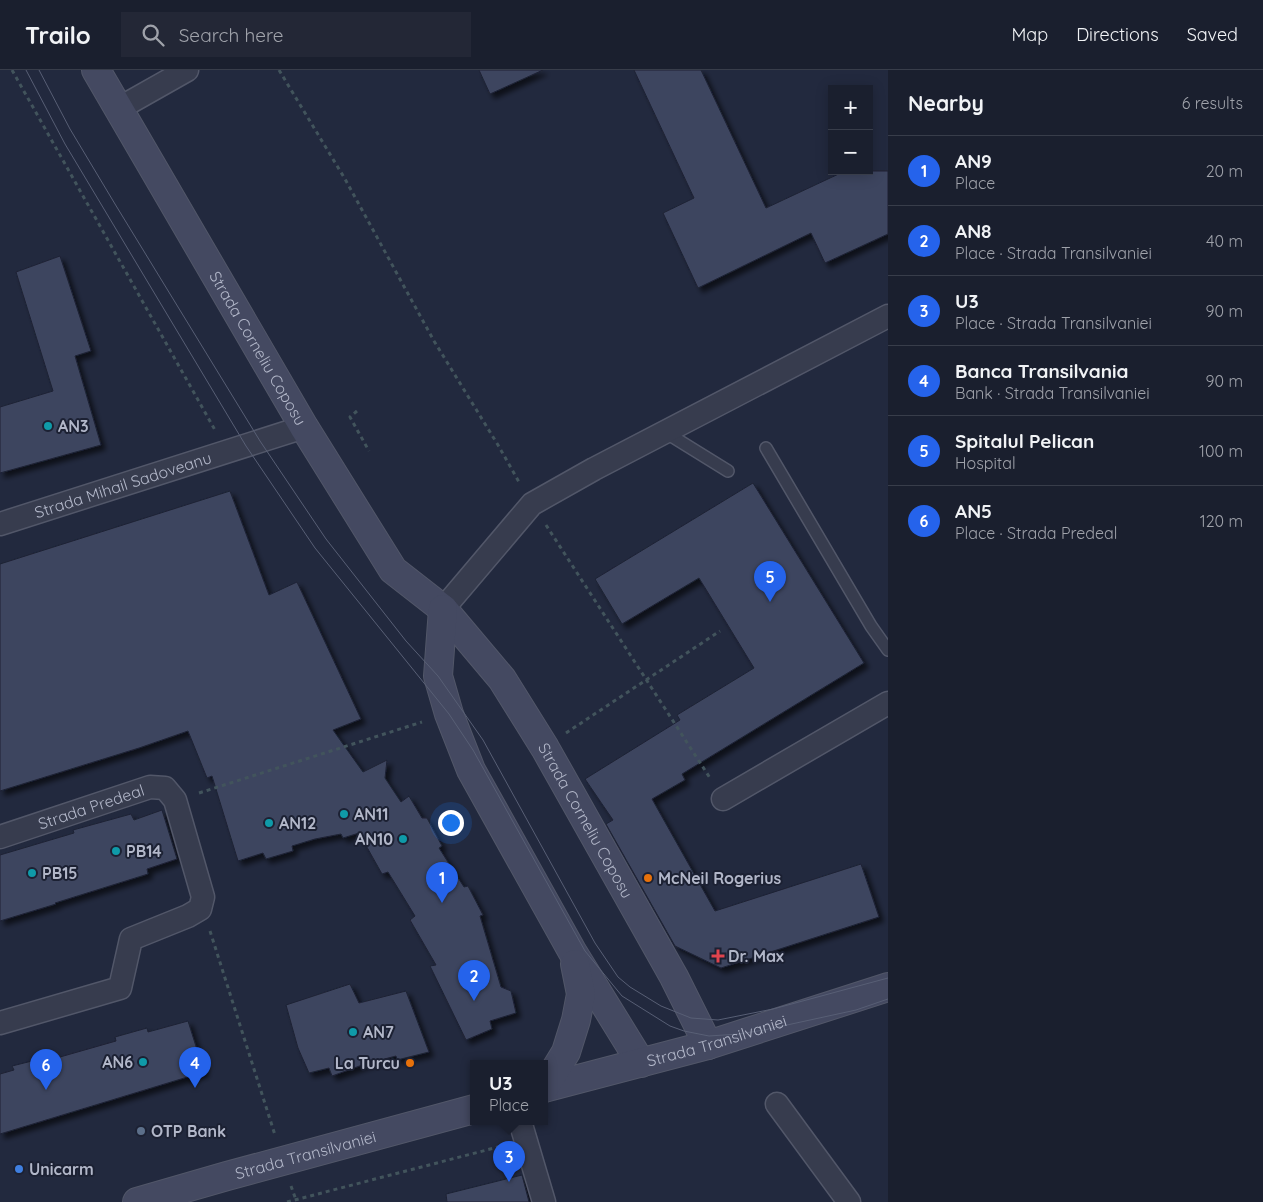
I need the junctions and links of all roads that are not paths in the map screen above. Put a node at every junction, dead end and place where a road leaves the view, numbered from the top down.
1 (96, 70) edge
2 (187, 70) edge
3 (118, 109) junction
4 (888, 316) edge
5 (304, 427) junction
6 (665, 432) junction
7 (766, 448) dead end
8 (728, 471) dead end
9 (0, 524) edge
10 (443, 609) junction
11 (888, 650) edge
12 (888, 703) edge
13 (723, 799) road end
14 (0, 837) edge
15 (572, 951) junction
16 (888, 987) edge
17 (0, 1023) edge
18 (708, 1045) junction
19 (641, 1063) junction
20 (548, 1081) edge
21 (548, 1087) edge
22 (777, 1104) dead end
23 (470, 1110) edge
24 (522, 1130) edge
25 (137, 1202) edge
26 (544, 1202) edge
27 (849, 1202) edge

1 - 3 main road, Strada Corneliu Coposu
2 - 3 street
3 - 5 main road, Strada Corneliu Coposu
4 - 6 street
5 - 9 street, Strada Mihail Sadoveanu
5 - 10 main road, Strada Corneliu Coposu
6 - 8 lane
6 - 10 street
7 - 11 lane
10 - 15 main road
10 - 18 main road, Strada Corneliu Coposu
12 - 13 street
14 - 17 street, Strada Predeal
15 - 19 main road
15 - 20 main road
16 - 18 main road, Strada Transilvaniei
18 - 19 main road, Strada Transilvaniei
19 - 21 main road, Strada Transilvaniei
22 - 27 street
23 - 25 main road, Strada Transilvaniei
24 - 26 street

